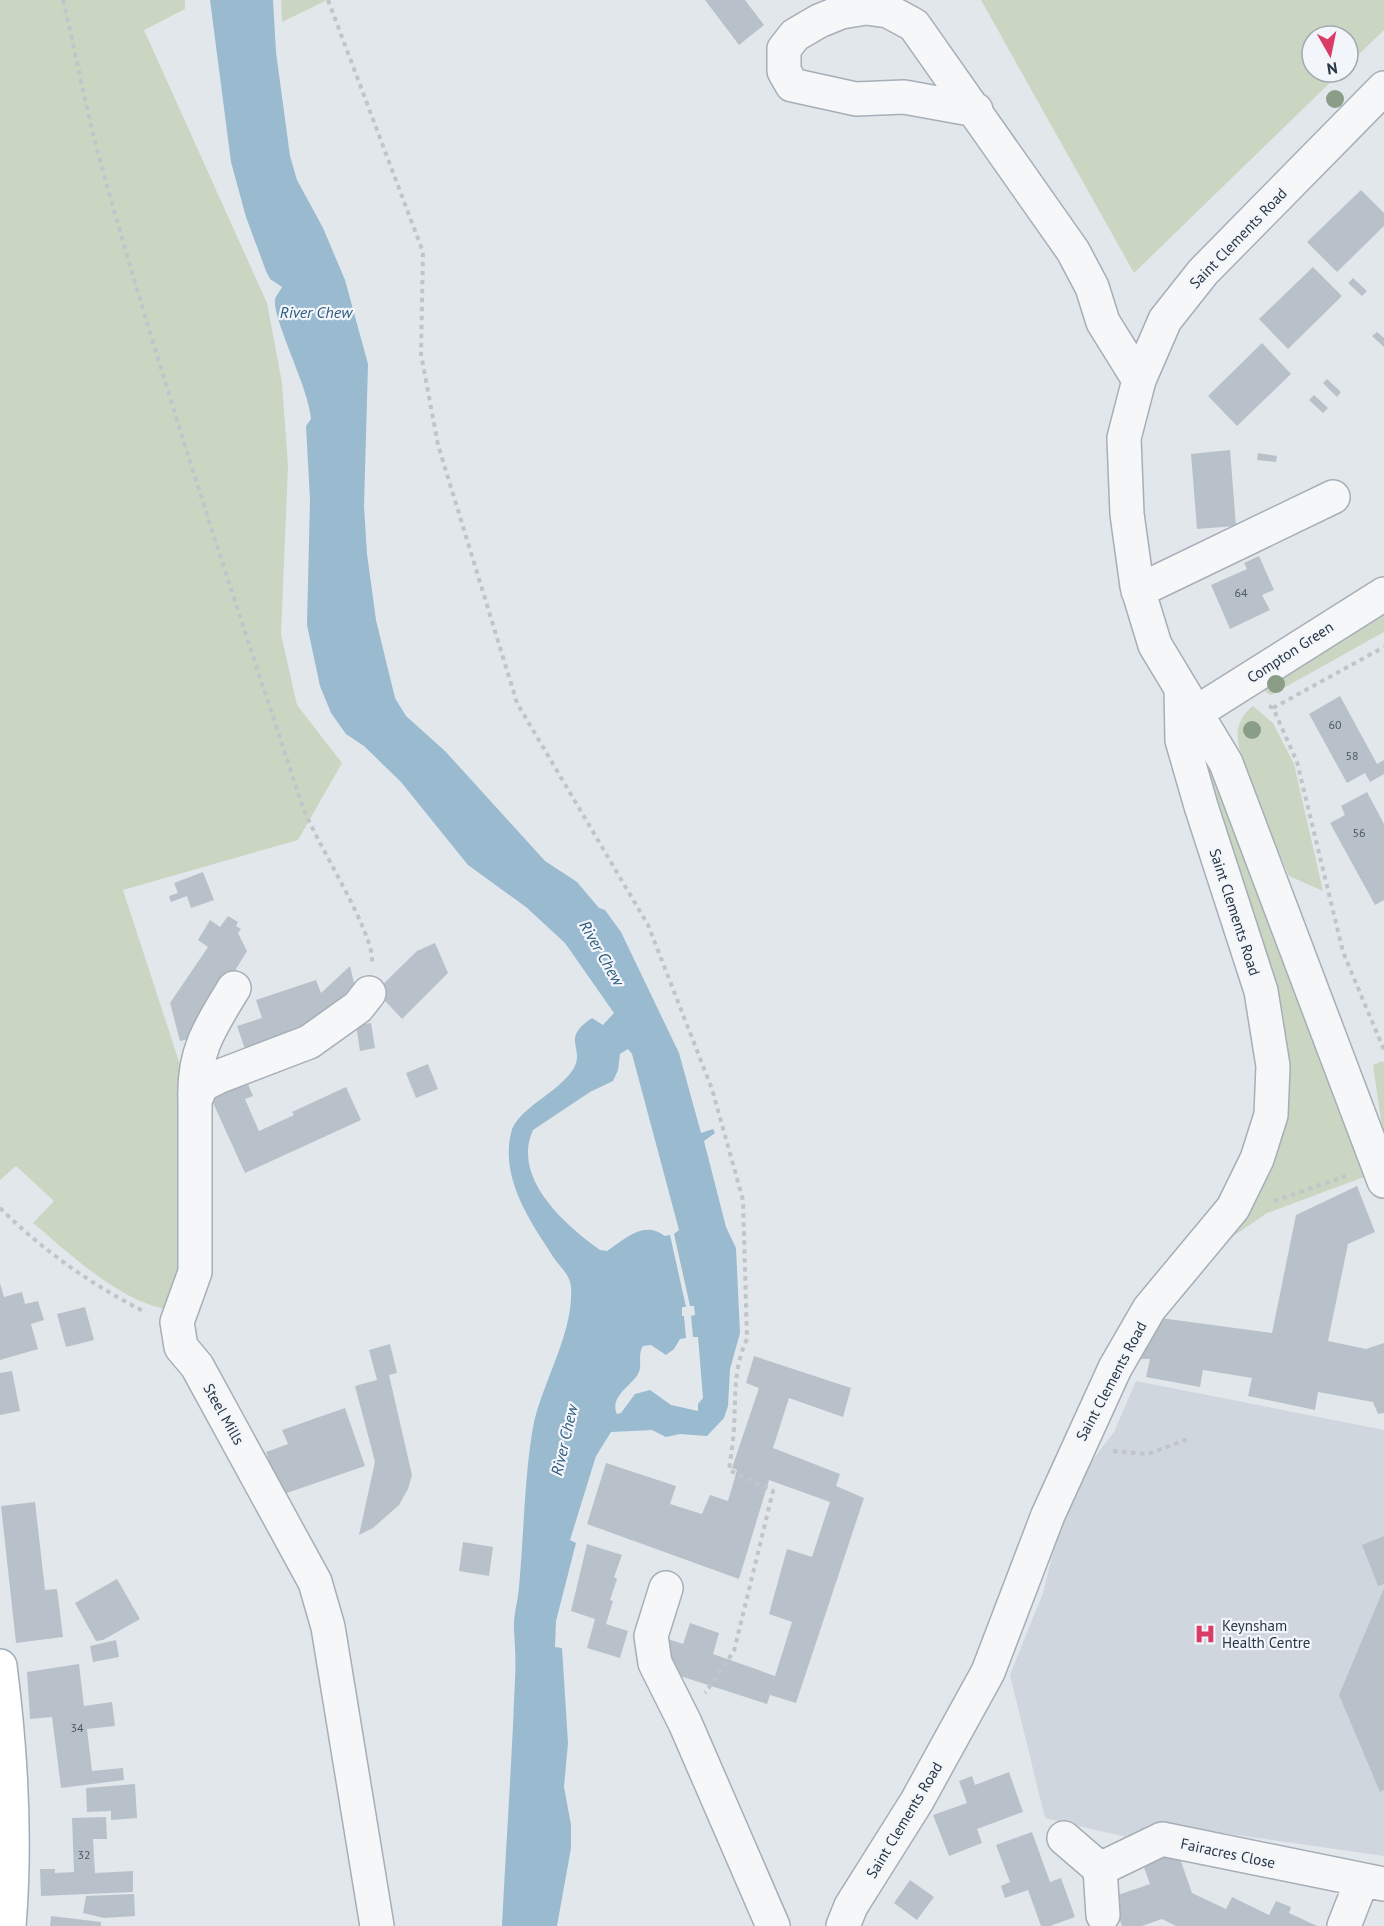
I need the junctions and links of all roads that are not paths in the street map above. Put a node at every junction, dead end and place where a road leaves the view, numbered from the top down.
1 (1384, 88) edge
2 (976, 110) junction
3 (1139, 380) junction
4 (1333, 497) dead end
5 (1138, 591) junction
6 (1384, 594) edge
7 (1189, 700) junction
8 (234, 988) dead end
9 (369, 993) road end
10 (195, 1100) junction
11 (1381, 1173) edge
12 (666, 1588) dead end
13 (0, 1666) edge
14 (3, 1709) edge
15 (1064, 1838) dead end
16 (1100, 1869) junction
17 (1373, 1882) edge
18 (1103, 1915) dead end
19 (9, 1926) edge
20 (377, 1926) edge
21 (773, 1926) edge
22 (843, 1926) edge
23 (1344, 1926) edge

1 - 3 street, Saint Clements Road
2 - 2 street
2 - 3 street
3 - 5 street, Saint Clements Road
4 - 5 street
5 - 7 street, Saint Clements Road
6 - 7 street, Compton Green
7 - 11 street, Saint Clements Road
7 - 22 street, Saint Clements Road
8 - 10 street
9 - 10 street
10 - 20 street, Steel Mills
12 - 21 street
13 - 14 main road
14 - 19 main road
15 - 16 street
16 - 17 street, Fairacres Close
16 - 18 street
17 - 23 street, Fairacres Close

